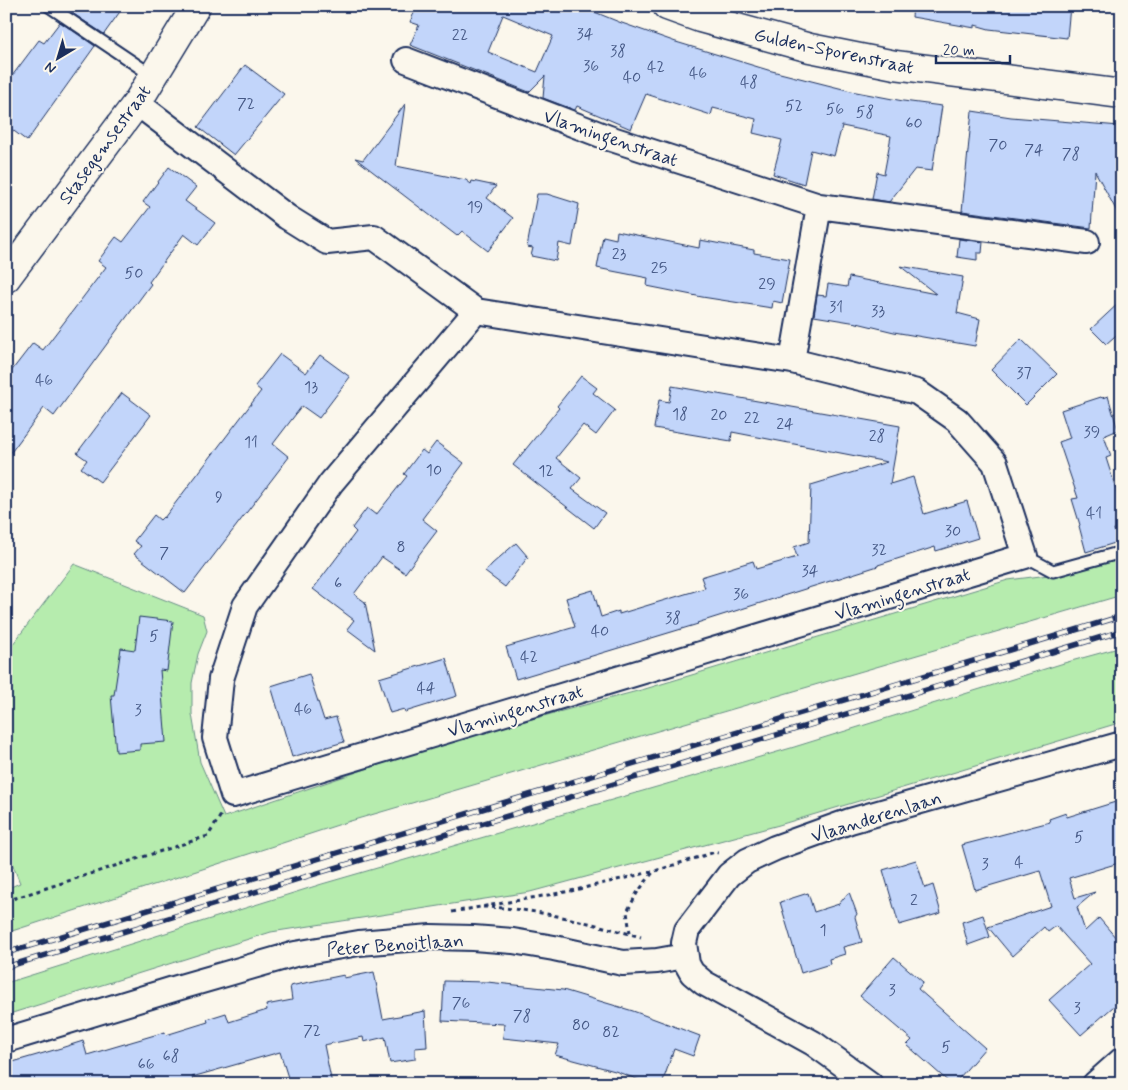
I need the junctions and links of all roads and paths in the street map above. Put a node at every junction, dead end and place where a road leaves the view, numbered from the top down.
1 (50, 6) edge
2 (196, 6) edge
3 (667, 6) edge
4 (406, 60) dead end
5 (153, 76) junction
6 (1122, 94) edge
7 (137, 103) junction
8 (819, 206) junction
9 (1086, 242) dead end
10 (9, 268) edge
11 (476, 311) junction
12 (792, 361) junction
13 (1122, 552) edge
14 (1026, 556) junction
15 (1122, 744) edge
16 (233, 795) junction
17 (747, 861) junction
18 (655, 871) junction
19 (6, 901) edge
20 (473, 907) junction
21 (448, 912) dead end
22 (630, 934) junction
23 (644, 937) dead end
24 (685, 956) junction
25 (6, 1040) edge
26 (1122, 1060) edge
27 (870, 1084) edge
28 (1095, 1084) edge

1 - 5 lane
2 - 5 street, Stasegemsestraat
3 - 6 street, Gulden-Sporenstraat
4 - 8 street, Vlamingenstraat
5 - 7 street, Stasegemsestraat
7 - 10 street, Stasegemsestraat
7 - 11 street
8 - 9 street, Vlamingenstraat
8 - 12 street
11 - 12 street
11 - 16 street
12 - 14 street
13 - 14 lane
14 - 16 street, Vlamingenstraat
15 - 17 street, Vlaanderenlaan
16 - 19 path
17 - 18 path
17 - 24 street, Vlaanderenlaan
18 - 20 path
18 - 22 path
20 - 21 path
20 - 22 path
22 - 23 path
24 - 25 street, Peter Benoitlaan
24 - 27 street
26 - 28 street

